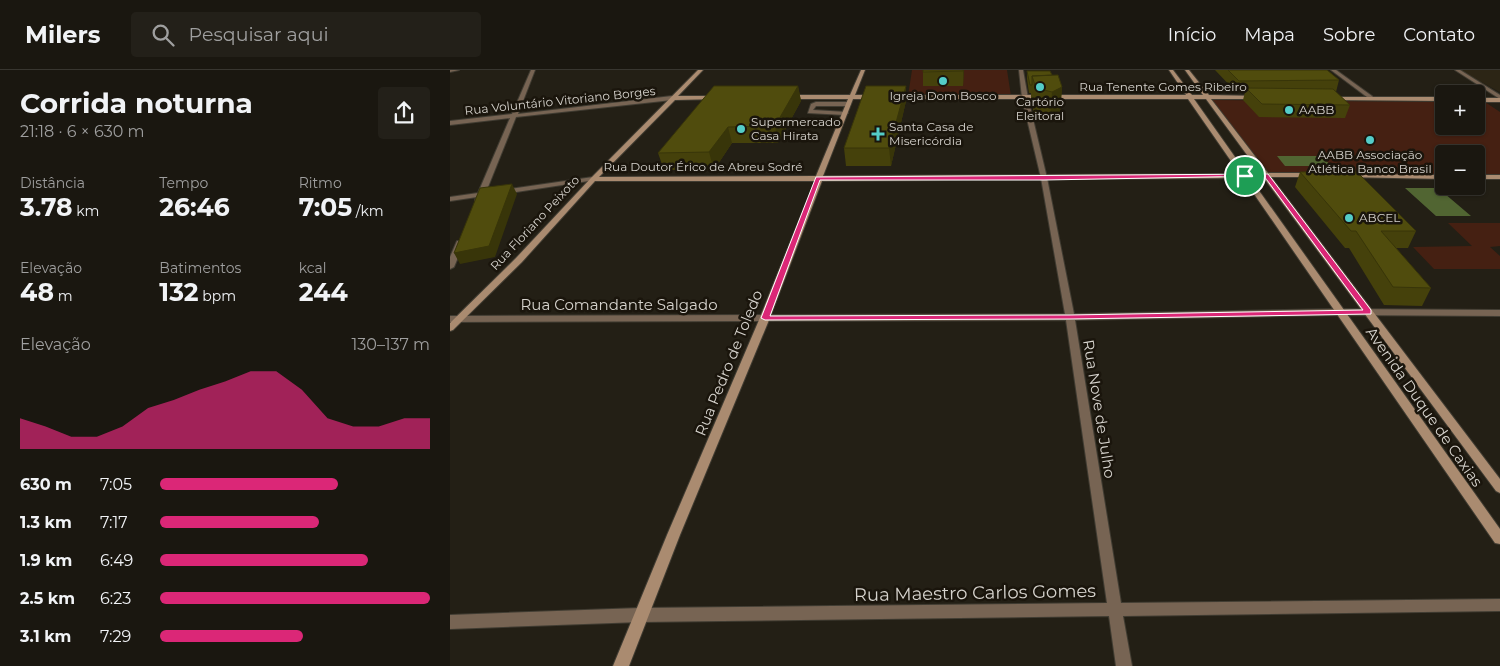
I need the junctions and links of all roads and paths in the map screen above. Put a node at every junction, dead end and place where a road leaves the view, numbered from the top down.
1 (457, 70) edge
2 (533, 70) edge
3 (701, 70) edge
4 (863, 70) edge
5 (1022, 70) edge
6 (1172, 70) edge
7 (1187, 70) edge
8 (1333, 70) edge
9 (1457, 70) edge
10 (450, 71) edge
11 (1189, 96) junction
12 (1206, 96) junction
13 (880, 97) edge
14 (890, 97) edge
15 (1265, 97) edge
16 (672, 98) junction
17 (722, 98) edge
18 (781, 98) edge
19 (1025, 98) junction
20 (1324, 98) edge
21 (1500, 98) edge
22 (1373, 99) junction
23 (1435, 99) edge
24 (1485, 99) edge
25 (848, 105) junction
26 (515, 115) junction
27 (450, 123) edge
28 (1266, 175) junction
29 (1245, 176) junction
30 (1325, 176) edge
31 (1335, 176) edge
32 (1435, 177) edge
33 (1485, 177) edge
34 (818, 178) junction
35 (1044, 178) junction
36 (1500, 178) edge
37 (593, 179) junction
38 (499, 192) edge
39 (490, 194) edge
40 (481, 195) junction
41 (450, 199) edge
42 (477, 204) edge
43 (465, 231) edge
44 (450, 267) edge
45 (450, 311) edge
46 (1340, 312) junction
47 (1368, 312) junction
48 (1500, 314) edge
49 (1070, 317) junction
50 (765, 318) junction
51 (454, 319) edge
52 (450, 328) edge
53 (1500, 488) edge
54 (1500, 539) edge
55 (1500, 604) edge
56 (1115, 611) junction
57 (640, 615) junction
58 (450, 622) edge
59 (621, 666) edge
60 (1124, 666) edge

1 - 10 street
2 - 26 street
3 - 16 main road, Rua Floriano Peixoto
4 - 25 main road, Rua Pedro de Toledo
5 - 19 street, Rua Nove de Julho
6 - 11 main road, Avenida Duque de Caxias
7 - 12 main road, Avenida Duque de Caxias
8 - 22 street
9 - 21 street
11 - 12 main road, Rua Tenente Gomes Ribeiro
11 - 19 main road, Rua Tenente Gomes Ribeiro
11 - 29 main road, Avenida Duque de Caxias
12 - 15 main road, Rua Tenente Gomes Ribeiro
12 - 28 main road, Avenida Duque de Caxias
13 - 25 main road
14 - 19 main road, Rua Tenente Gomes Ribeiro
16 - 17 main road
16 - 26 street, Rua Voluntário Vitoriano Borges
16 - 37 main road, Rua Floriano Peixoto
18 - 25 main road
19 - 35 street, Rua Nove de Julho
20 - 22 main road
21 - 24 main road
22 - 23 main road
25 - 25 street
25 - 34 main road, Rua Pedro de Toledo
26 - 27 street, Rua Voluntário Vitoriano Borges
26 - 40 street
28 - 29 main road, Rua Doutor Érico de Abreu Sodré
28 - 30 main road, Rua Doutor Érico de Abreu Sodré
28 - 47 main road, Avenida Duque de Caxias
29 - 35 main road, Rua Doutor Érico de Abreu Sodré
29 - 46 main road, Avenida Duque de Caxias
31 - 32 main road
33 - 36 main road
34 - 35 main road, Rua Doutor Érico de Abreu Sodré
34 - 37 main road, Rua Doutor Érico de Abreu Sodré
34 - 50 main road, Rua Pedro de Toledo
35 - 49 street, Rua Nove de Julho
37 - 38 street
37 - 51 main road, Rua Floriano Peixoto
39 - 40 street
40 - 41 street
40 - 42 street
43 - 44 street
45 - 51 street
46 - 47 street, Rua Comandante Salgado
46 - 49 street, Rua Comandante Salgado
46 - 54 main road, Avenida Duque de Caxias
47 - 48 street, Rua Comandante Salgado
47 - 53 main road, Avenida Duque de Caxias
49 - 50 street, Rua Comandante Salgado
49 - 56 street, Rua Nove de Julho
50 - 51 street, Rua Comandante Salgado
50 - 57 main road, Rua Pedro de Toledo
51 - 52 main road, Rua Floriano Peixoto
55 - 56 street, Rua Maestro Carlos Gomes
56 - 57 street, Rua Maestro Carlos Gomes
56 - 60 street, Rua Nove de Julho
57 - 58 street, Rua Maestro Carlos Gomes
57 - 59 main road, Rua Pedro de Toledo

